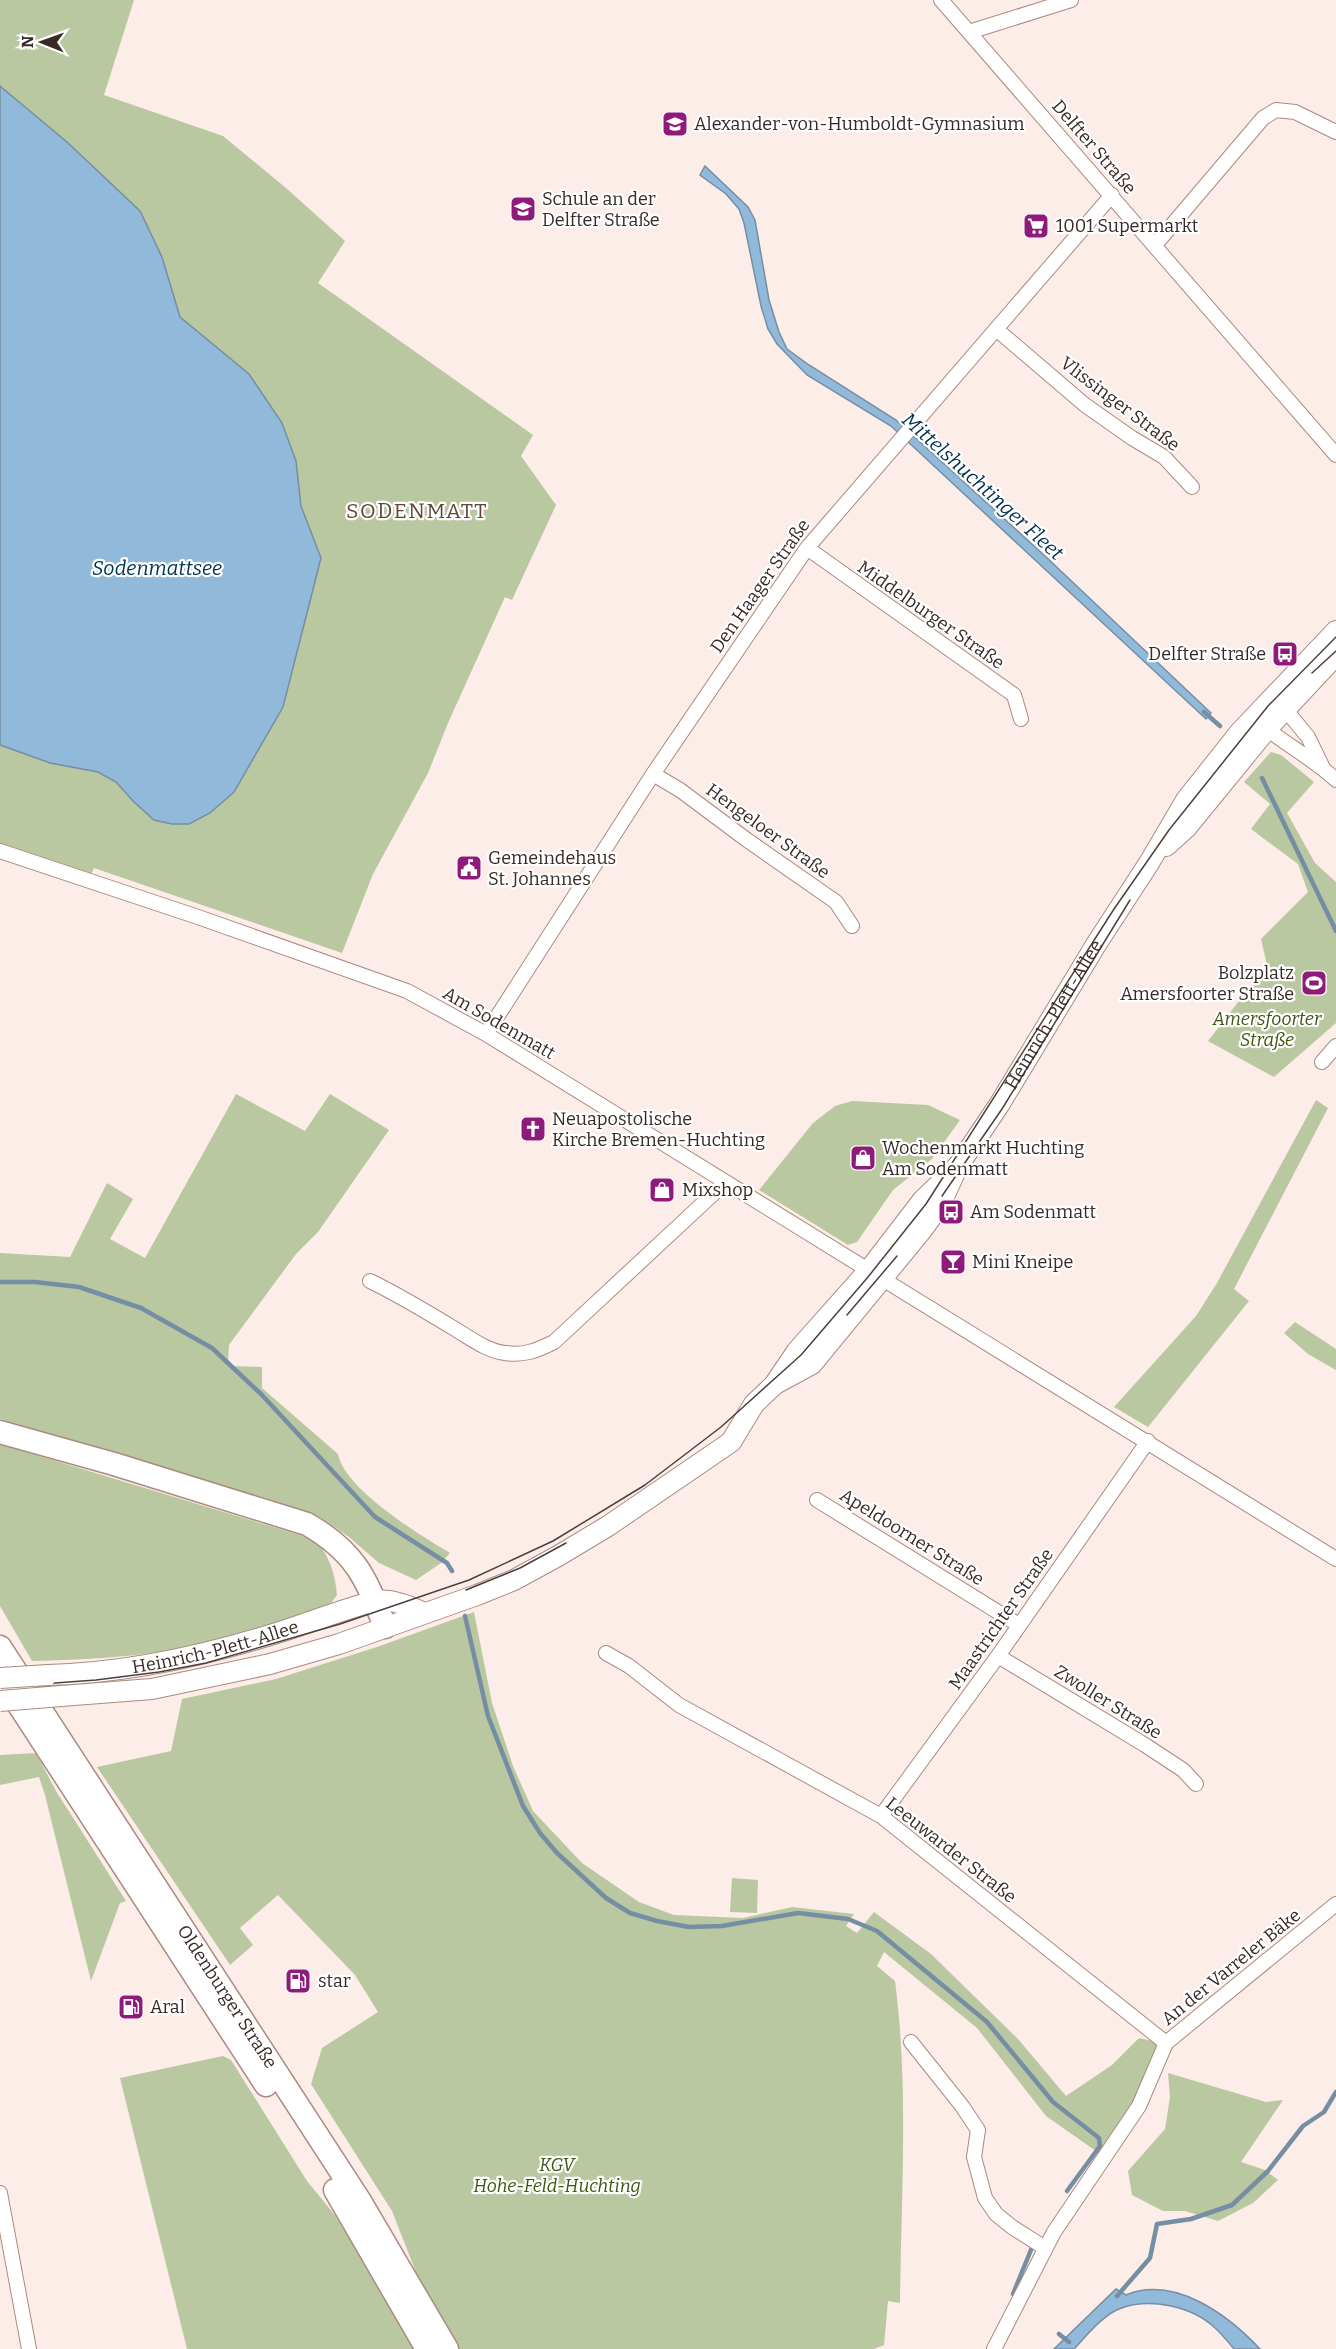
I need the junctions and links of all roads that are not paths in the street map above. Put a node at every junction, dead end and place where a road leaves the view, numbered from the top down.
1 (941, 0) edge
2 (1071, 0) edge
3 (969, 32) junction
4 (1336, 132) edge
5 (1112, 195) junction
6 (1155, 245) junction
7 (996, 329) junction
8 (1336, 455) edge
9 (1192, 487) dead end
10 (807, 548) junction
11 (1336, 631) edge
12 (1336, 655) edge
13 (1264, 705) junction
14 (1286, 709) junction
15 (1021, 719) dead end
16 (1267, 729) junction
17 (1323, 768) junction
18 (653, 774) junction
19 (1336, 780) edge
20 (0, 851) edge
21 (1149, 863) junction
22 (852, 926) dead end
23 (486, 1034) junction
24 (1336, 1046) edge
25 (1322, 1062) dead end
26 (726, 1182) junction
27 (876, 1274) junction
28 (370, 1281) dead end
29 (0, 1432) edge
30 (1148, 1442) junction
31 (817, 1500) dead end
32 (1336, 1559) edge
33 (375, 1601) junction
34 (424, 1613) junction
35 (1019, 1625) junction
36 (385, 1627) junction
37 (0, 1647) edge
38 (606, 1653) dead end
39 (998, 1656) junction
40 (0, 1677) edge
41 (0, 1701) edge
42 (1196, 1784) dead end
43 (881, 1816) junction
44 (1336, 1904) edge
45 (911, 2042) dead end
46 (1166, 2043) junction
47 (0, 2193) edge
48 (1045, 2248) junction
49 (29, 2349) edge
50 (427, 2349) edge
51 (447, 2349) edge
52 (994, 2349) edge

1 - 3 street, Delfter Straße
2 - 3 street
3 - 5 street, Delfter Straße
4 - 6 street
5 - 6 street, Delfter Straße
5 - 7 street, Den Haager Straße
6 - 8 street, Delfter Straße
7 - 9 street, Vlissinger Straße
7 - 10 street, Den Haager Straße
10 - 15 street, Middelburger Straße
10 - 18 street, Den Haager Straße
11 - 13 main road, Heinrich-Plett-Allee
12 - 14 main road, Heinrich-Plett-Allee
13 - 14 street
13 - 16 street
13 - 21 main road, Heinrich-Plett-Allee
14 - 16 main road, Heinrich-Plett-Allee
14 - 17 street
16 - 17 street
16 - 21 main road, Heinrich-Plett-Allee
17 - 19 street
18 - 22 street, Hengeloer Straße
18 - 23 street, Den Haager Straße
20 - 23 street, Am Sodenmatt
21 - 27 main road, Heinrich-Plett-Allee
23 - 26 street, Am Sodenmatt
24 - 25 street
26 - 27 street, Am Sodenmatt
26 - 28 street
27 - 30 street, Am Sodenmatt
27 - 34 main road, Heinrich-Plett-Allee
29 - 33 highway
30 - 32 street, Am Sodenmatt
30 - 35 street, Maastrichter Straße
31 - 35 street, Apeldoorner Straße
33 - 34 main road, Heinrich-Plett-Allee
33 - 36 highway
33 - 40 main road, Heinrich-Plett-Allee, bridge
34 - 36 main road, Heinrich-Plett-Allee
35 - 39 street, Maastrichter Straße
36 - 41 main road, Heinrich-Plett-Allee, bridge
37 - 51 highway, Oldenburger Straße
38 - 43 street, Leeuwarder Straße
39 - 42 street, Zwoller Straße
39 - 43 street, Maastrichter Straße
40 - 50 highway, Oldenburger Straße
43 - 46 street, Leeuwarder Straße
44 - 46 street, An der Varreler Bäke
45 - 48 street
46 - 48 street, An der Varreler Bäke
47 - 49 street
48 - 52 street, An der Varreler Bäke

